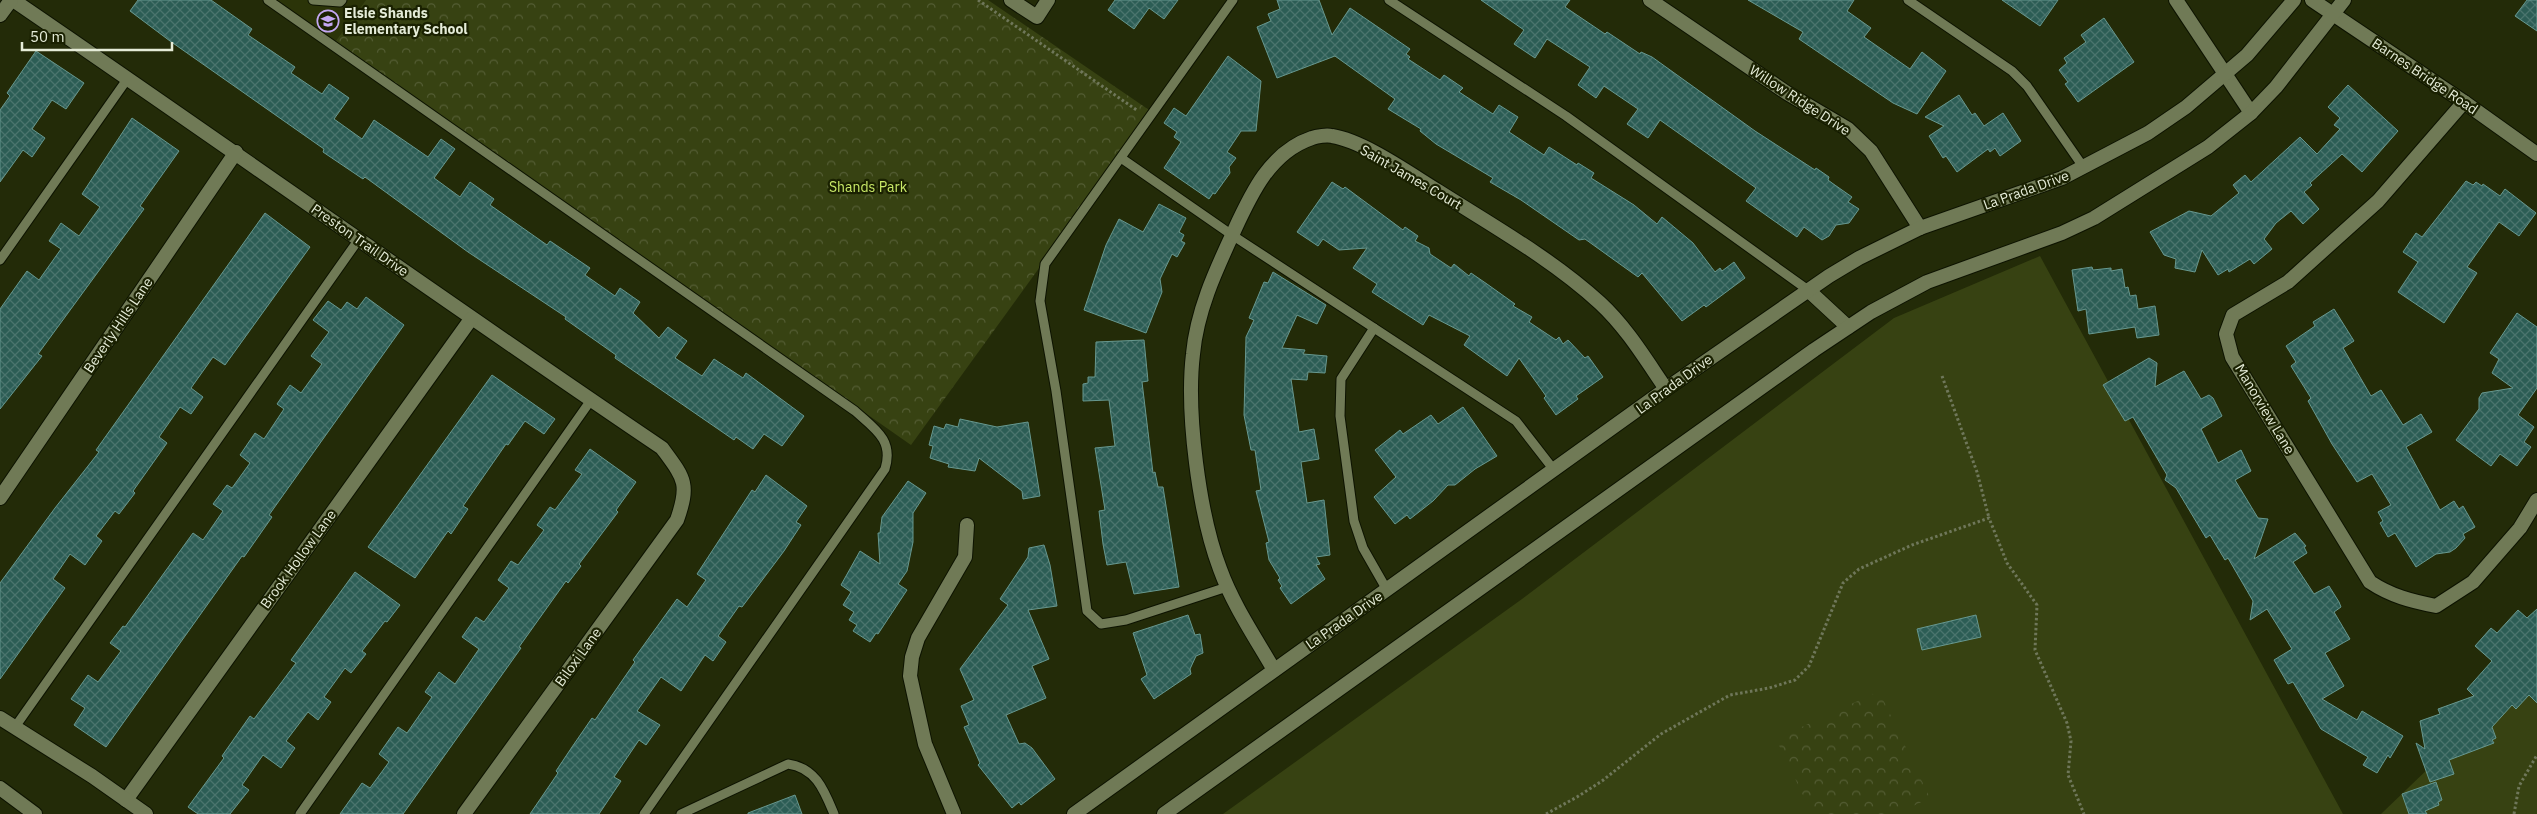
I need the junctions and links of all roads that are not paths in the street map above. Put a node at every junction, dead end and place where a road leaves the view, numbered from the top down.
1 (12, 0) edge
2 (268, 0) edge
3 (313, 0) edge
4 (342, 0) edge
5 (1011, 0) edge
6 (1048, 0) edge
7 (1233, 0) edge
8 (1389, 0) edge
9 (1650, 0) edge
10 (1908, 0) edge
11 (2176, 0) edge
12 (2294, 0) edge
13 (2312, 0) edge
14 (2344, 0) edge
15 (2333, 14) junction
16 (0, 15) edge
17 (2224, 75) junction
18 (128, 78) junction
19 (2464, 102) junction
20 (2251, 113) junction
21 (236, 152) junction
22 (2537, 154) edge
23 (1122, 158) junction
24 (2084, 168) junction
25 (1920, 228) junction
26 (1232, 235) junction
27 (359, 240) junction
28 (0, 260) edge
29 (1808, 290) junction
30 (471, 318) junction
31 (1848, 326) junction
32 (1374, 328) junction
33 (1666, 390) junction
34 (591, 400) junction
35 (1554, 470) junction
36 (685, 496) joint
37 (0, 498) edge
38 (2537, 500) edge
39 (967, 525) dead end
40 (1228, 587) junction
41 (1387, 590) junction
42 (1274, 670) junction
43 (0, 718) edge
44 (15, 728) junction
45 (0, 788) edge
46 (126, 800) junction
47 (36, 814) edge
48 (146, 814) edge
49 (300, 814) edge
50 (464, 814) edge
51 (644, 814) edge
52 (681, 814) edge
53 (834, 814) edge
54 (954, 814) edge
55 (1074, 814) edge
56 (1164, 814) edge

1 - 16 street
1 - 18 street, Preston Trail Drive
2 - 51 lane
3 - 4 lane
5 - 6 street
7 - 23 lane
8 - 29 lane
9 - 25 street, Willow Ridge Drive
10 - 24 lane
11 - 17 street
12 - 17 street, La Prada Drive
13 - 15 street, Barnes Bridge Road
14 - 15 street
15 - 19 street, Barnes Bridge Road
15 - 20 street
17 - 20 street
17 - 24 street, La Prada Drive
18 - 21 street, Preston Trail Drive
18 - 28 lane
19 - 22 street, Barnes Bridge Road
19 - 38 street, Manorview Lane
20 - 31 street
21 - 27 street, Preston Trail Drive
21 - 37 street, Beverly Hills Lane
23 - 26 lane
23 - 40 lane
24 - 25 street, La Prada Drive
25 - 29 street, La Prada Drive
26 - 32 lane
26 - 33 street, Saint James Court
26 - 40 street, Saint James Court
27 - 30 street, Preston Trail Drive
27 - 44 lane
29 - 31 street
29 - 33 street, La Prada Drive
30 - 34 street, Preston Trail Drive
30 - 46 street, Brook Hollow Lane
31 - 56 street
32 - 35 lane
32 - 41 lane
33 - 35 street, La Prada Drive
34 - 36 street, Preston Trail Drive
34 - 49 lane
35 - 41 street, La Prada Drive
36 - 50 street, Biloxi Lane
39 - 54 street
40 - 42 street, Saint James Court
41 - 42 street, La Prada Drive
42 - 55 street, La Prada Drive
43 - 44 street
44 - 46 street
45 - 47 street
46 - 48 street
52 - 53 lane

